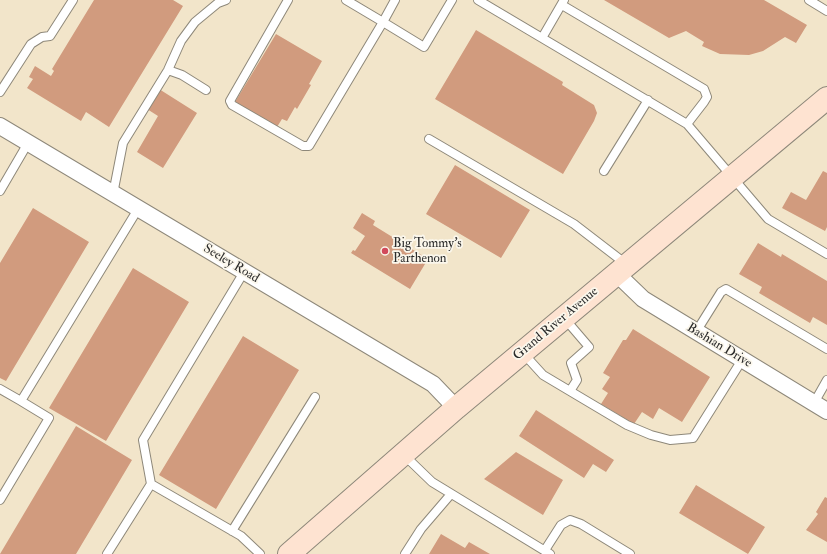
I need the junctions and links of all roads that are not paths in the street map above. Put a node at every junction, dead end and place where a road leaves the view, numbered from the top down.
1 (73, 0) edge
2 (226, 0) edge
3 (288, 0) edge
4 (346, 0) edge
5 (395, 0) edge
6 (452, 0) edge
7 (478, 0) edge
8 (813, 1) edge
9 (563, 3) edge
10 (827, 11) edge
11 (383, 22) junction
12 (542, 38) junction
13 (168, 70) junction
14 (206, 90) dead end
15 (0, 92) edge
16 (648, 100) junction
17 (826, 101) edge
18 (687, 124) junction
19 (0, 126) edge
20 (429, 138) dead end
21 (28, 143) junction
22 (604, 171) dead end
23 (733, 176) junction
24 (0, 190) edge
25 (113, 194) junction
26 (138, 209) junction
27 (827, 254) edge
28 (622, 269) junction
29 (244, 272) junction
30 (564, 317) junction
31 (696, 332) junction
32 (827, 349) edge
33 (523, 353) junction
34 (742, 360) junction
35 (827, 380) edge
36 (0, 389) edge
37 (570, 391) junction
38 (315, 397) dead end
39 (21, 401) junction
40 (821, 407) edge
41 (456, 408) junction
42 (404, 455) junction
43 (150, 484) junction
44 (450, 494) junction
45 (0, 500) edge
46 (232, 531) junction
47 (548, 552) edge
48 (107, 554) edge
49 (260, 554) edge
50 (289, 554) edge
51 (405, 554) edge
52 (630, 554) edge

1 - 15 lane
2 - 13 lane
3 - 11 lane
4 - 11 lane
5 - 11 lane
6 - 11 lane
7 - 12 lane
8 - 10 lane
9 - 12 lane
9 - 18 lane
12 - 16 lane
13 - 14 lane
13 - 25 lane
16 - 18 lane
16 - 22 lane
17 - 23 main road, Grand River Avenue
18 - 23 lane
19 - 21 street, Seeley Road
20 - 28 lane
21 - 24 lane
21 - 25 street, Seeley Road
23 - 27 lane
23 - 28 main road, Grand River Avenue
25 - 26 street, Seeley Road
26 - 29 street, Seeley Road
26 - 39 lane
28 - 30 main road, Grand River Avenue
28 - 31 street, Bashian Drive
29 - 41 street, Seeley Road
29 - 43 lane
30 - 33 main road, Grand River Avenue
30 - 37 lane
31 - 32 lane
31 - 34 street, Bashian Drive
33 - 37 lane
33 - 41 main road, Grand River Avenue
34 - 37 lane
34 - 40 street, Bashian Drive
35 - 40 lane
36 - 39 lane
38 - 46 lane
39 - 45 lane
41 - 42 main road, Grand River Avenue
42 - 44 lane
42 - 50 main road, Grand River Avenue
43 - 46 lane
43 - 48 lane
44 - 47 lane
44 - 51 lane
46 - 49 lane
47 - 52 lane

